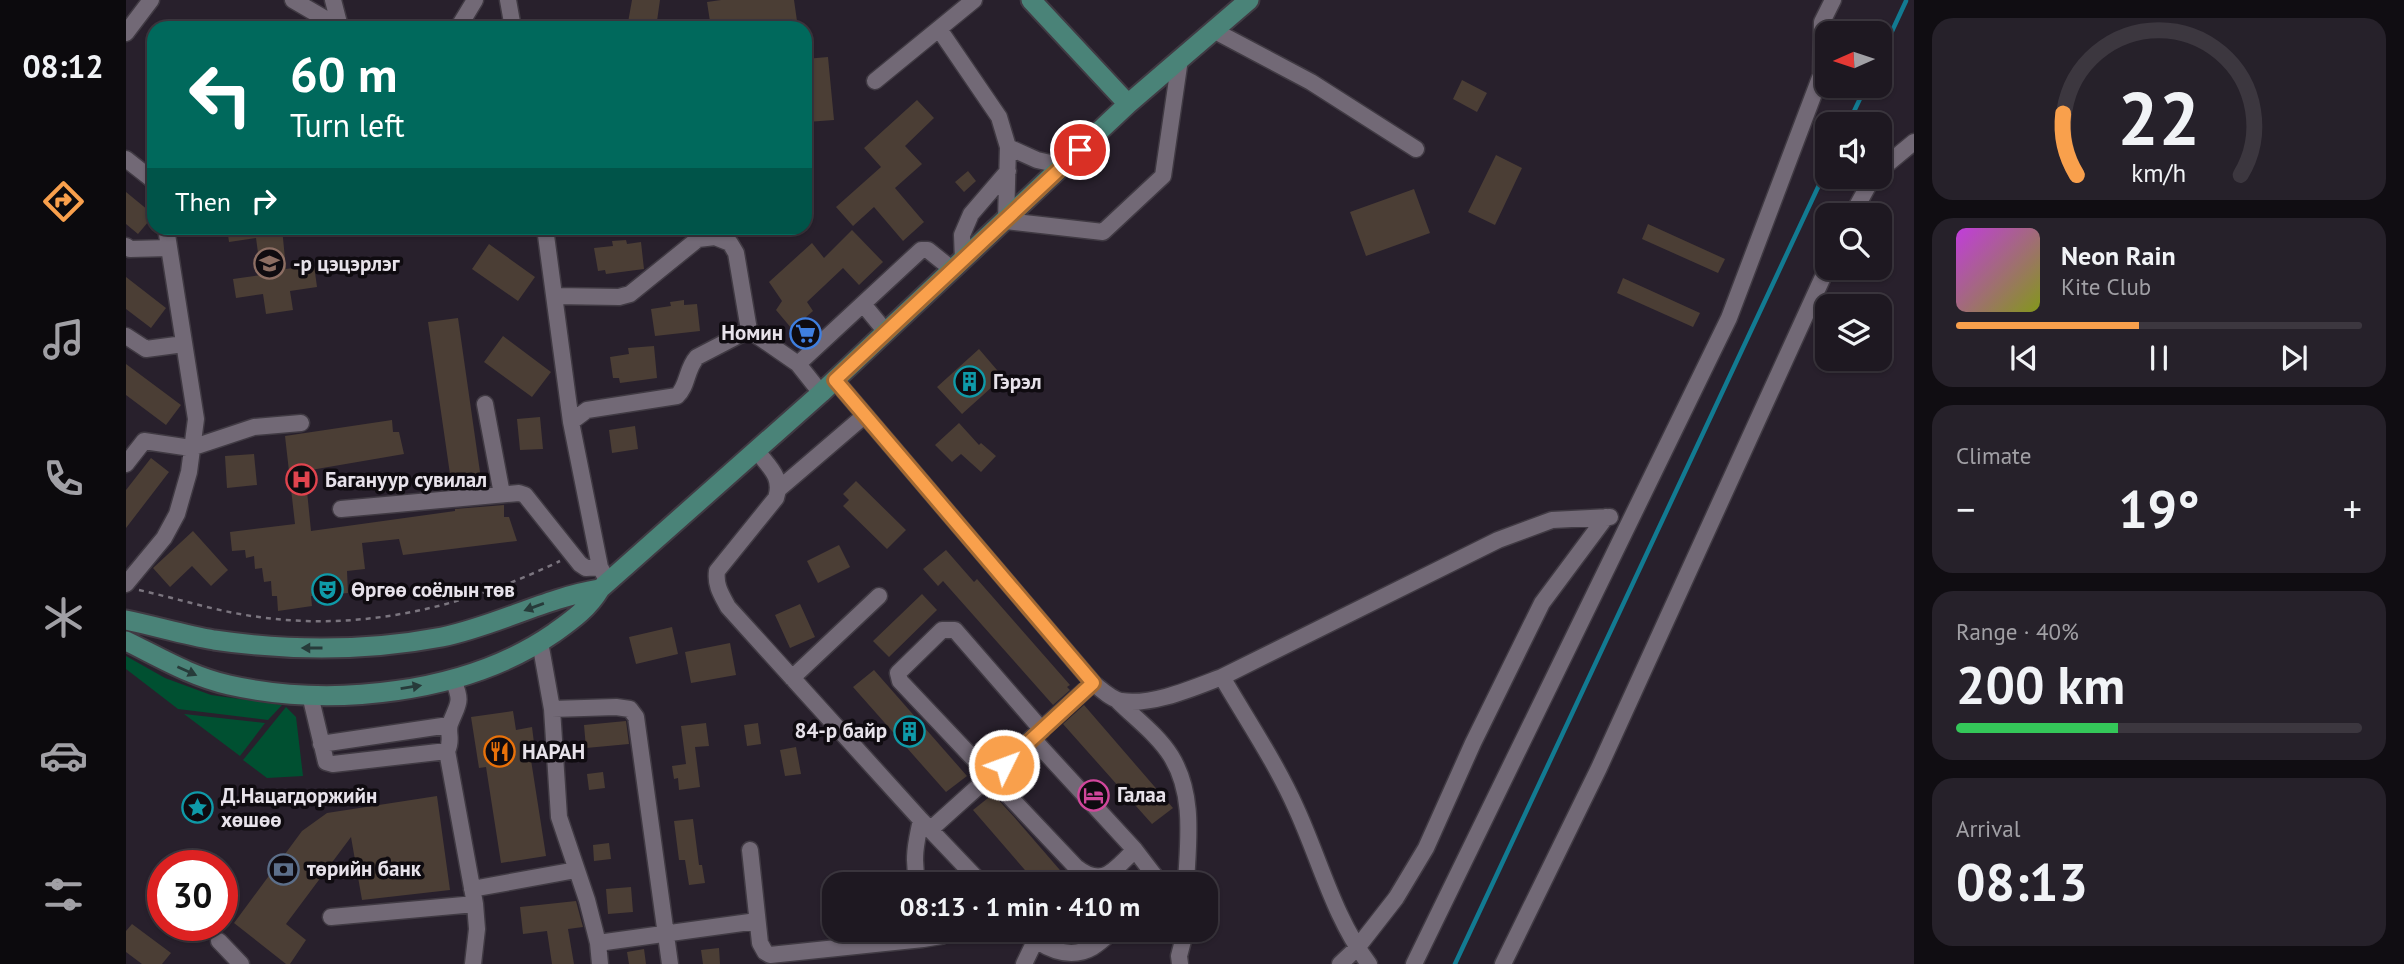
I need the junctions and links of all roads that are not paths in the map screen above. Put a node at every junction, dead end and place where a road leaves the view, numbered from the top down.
1 (151, 0) edge
2 (293, 0) edge
3 (333, 0) edge
4 (474, 0) edge
5 (508, 0) edge
6 (1031, 0) edge
7 (1249, 0) edge
8 (1833, 0) edge
9 (969, 1) edge
10 (330, 21) edge
11 (338, 21) edge
12 (462, 21) edge
13 (512, 21) edge
14 (939, 29) junction
15 (1213, 30) junction
16 (126, 33) edge
17 (1180, 59) junction
18 (876, 81) dead end
19 (1128, 104) junction
20 (1914, 142) edge
21 (1008, 146) junction
22 (1416, 149) dead end
23 (126, 159) edge
24 (1892, 160) edge
25 (1064, 166) junction
26 (1008, 171) junction
27 (147, 176) edge
28 (1006, 221) junction
29 (167, 235) edge
30 (546, 235) edge
31 (708, 235) edge
32 (720, 235) edge
33 (126, 246) edge
34 (169, 248) junction
35 (958, 265) junction
36 (1823, 280) edge
37 (555, 296) junction
38 (863, 304) junction
39 (749, 330) junction
40 (886, 332) junction
41 (126, 336) edge
42 (184, 344) junction
43 (798, 364) junction
44 (828, 387) junction
45 (485, 404) dead end
46 (864, 416) junction
47 (571, 422) junction
48 (301, 423) dead end
49 (191, 448) junction
50 (757, 451) junction
51 (126, 464) edge
52 (780, 488) junction
53 (502, 494) junction
54 (341, 509) dead end
55 (1606, 517) junction
56 (1631, 517) junction
57 (602, 579) junction
58 (131, 587) edge
59 (879, 596) dead end
60 (126, 620) edge
61 (126, 640) edge
62 (540, 642) junction
63 (1222, 677) junction
64 (792, 678) junction
65 (453, 680) junction
66 (1093, 683) junction
67 (310, 695) junction
68 (1118, 701) junction
69 (552, 709) junction
70 (449, 725) junction
71 (1038, 735) junction
72 (321, 744) junction
73 (447, 751) junction
74 (989, 778) junction
75 (926, 825) junction
76 (750, 850) dead end
77 (1135, 850) junction
78 (576, 870) junction
79 (915, 872) edge
80 (971, 872) edge
81 (1152, 872) edge
82 (1186, 872) edge
83 (474, 897) junction
84 (331, 917) dead end
85 (757, 921) junction
86 (666, 933) junction
87 (219, 941) dead end
88 (870, 942) edge
89 (1028, 942) edge
90 (1040, 942) edge
91 (1099, 942) edge
92 (1183, 942) edge
93 (598, 943) junction
94 (1357, 948) junction
95 (1067, 959) edge
96 (241, 964) edge
97 (473, 964) edge
98 (600, 964) edge
99 (670, 964) edge
100 (1024, 964) edge
101 (1180, 964) edge
102 (1340, 964) edge
103 (1369, 964) edge
104 (1414, 964) edge
105 (1503, 964) edge

1 - 16 street
2 - 10 street
3 - 11 street
4 - 12 street
5 - 13 street
6 - 19 main road
7 - 15 main road
8 - 56 street
9 - 14 street
14 - 18 street
14 - 21 street
15 - 17 main road
15 - 22 street
17 - 19 main road
17 - 28 street
19 - 25 main road
20 - 24 street
21 - 25 street
21 - 26 street
23 - 27 street
25 - 28 main road
26 - 28 street
26 - 35 street
28 - 35 main road
29 - 34 street
30 - 37 street
31 - 37 street
32 - 39 street
33 - 34 street
34 - 42 street
35 - 38 street
35 - 40 main road
36 - 105 street
37 - 47 street
38 - 40 street
38 - 43 street
39 - 43 street
39 - 47 street
40 - 44 main road
41 - 42 street
42 - 49 street
43 - 44 street
44 - 46 street
44 - 50 main road
45 - 53 street
46 - 52 street
46 - 66 street
47 - 57 street
48 - 49 street
49 - 51 street
49 - 58 street
50 - 52 street
50 - 57 main road
52 - 64 street
53 - 54 street
53 - 57 street
55 - 56 street
55 - 63 street
55 - 94 street
56 - 104 street
57 -> 60 main road
57 - 62 main road
59 - 64 street
61 -> 67 main road
62 - 65 main road
62 - 69 street
63 - 68 street
63 - 94 street
64 - 75 street
67 -> 65 main road
65 - 70 street
66 - 68 street
66 - 71 street
67 - 72 street
68 - 82 street
69 - 78 street
69 - 86 street
70 - 72 street
70 - 73 street
71 - 74 street
71 - 74 street
71 - 77 street
72 - 73 street
73 - 83 street
74 - 75 street
74 - 77 street
75 - 79 street
75 - 80 street
76 - 85 street
77 - 81 street
78 - 83 street
78 - 93 street
83 - 84 street
83 - 97 street
85 - 86 street
85 - 88 street
86 - 93 street
86 - 99 street
87 - 96 street
89 - 100 street
90 - 95 street
91 - 95 street
92 - 101 street
93 - 98 street
94 - 102 street
94 - 103 street

